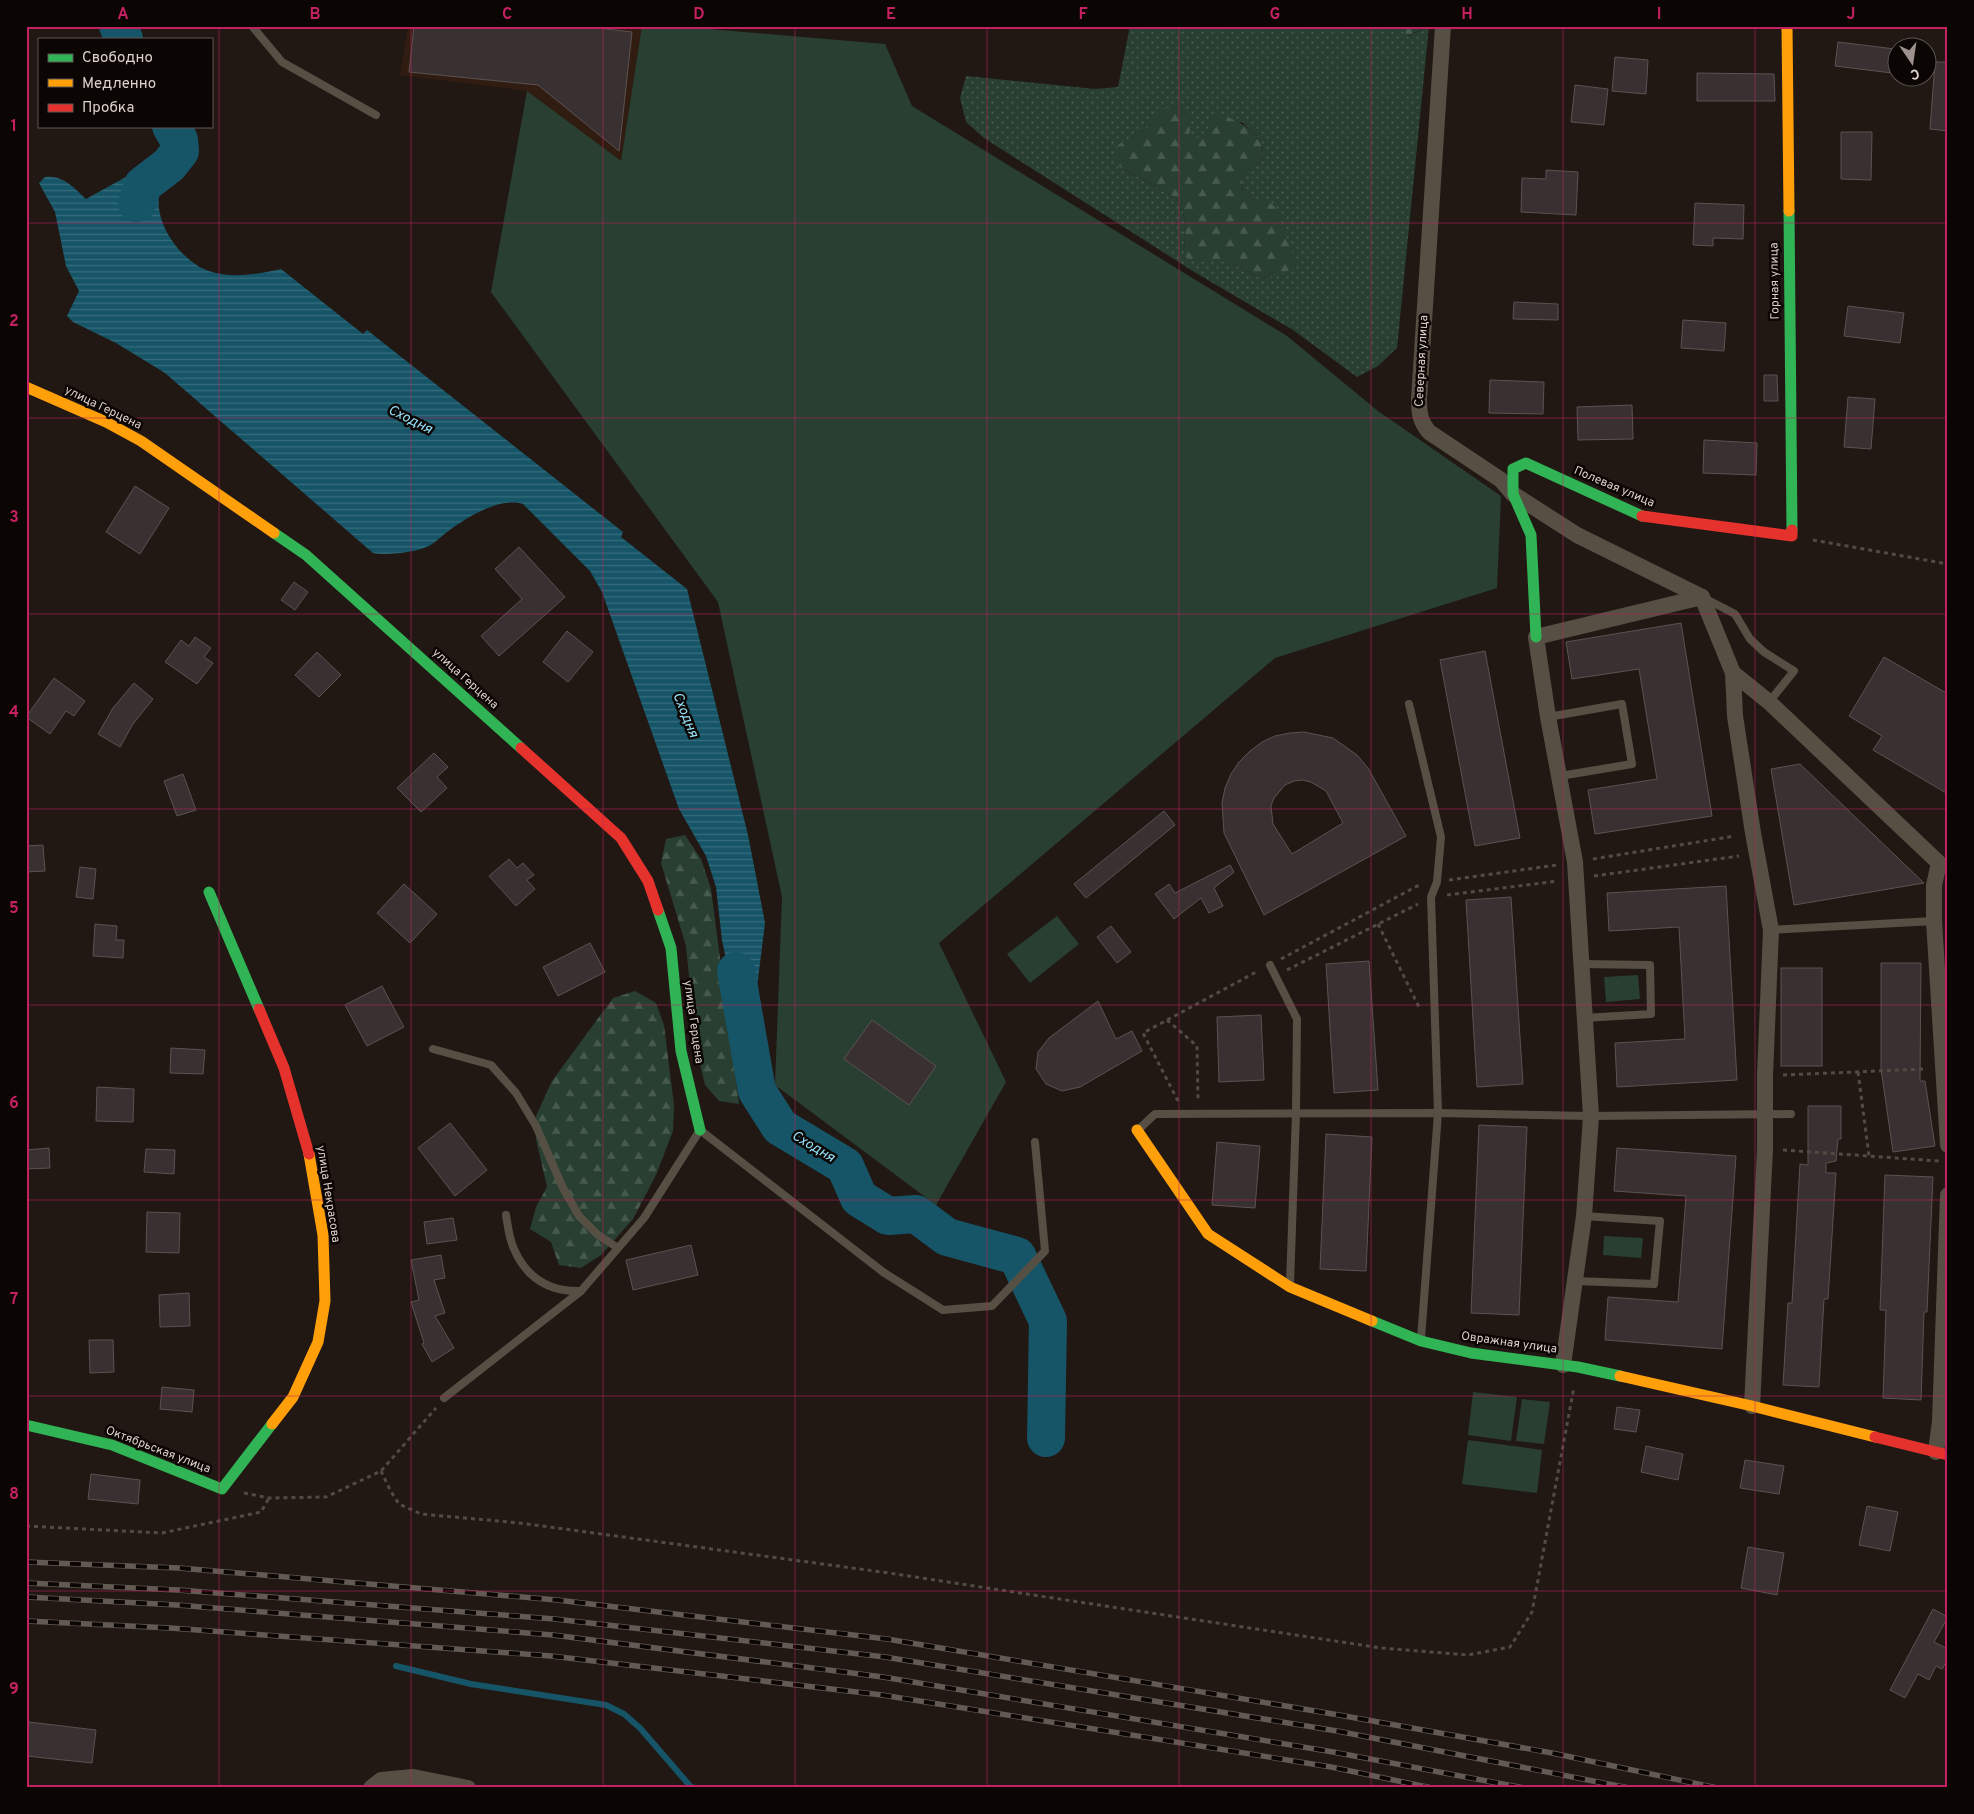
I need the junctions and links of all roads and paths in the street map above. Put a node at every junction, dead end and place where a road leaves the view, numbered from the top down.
1 (252, 26) edge
2 (1443, 26) edge
3 (1786, 26) edge
4 (376, 115) dead end
5 (26, 387) edge
6 (1513, 494) junction
7 (1792, 536) junction
8 (1948, 564) edge
9 (1702, 597) junction
10 (1536, 637) junction
11 (1733, 673) junction
12 (1770, 702) junction
13 (1408, 704) dead end
14 (1548, 717) junction
15 (1560, 776) junction
16 (1757, 854) junction
17 (1575, 878) junction
18 (209, 892) dead end
19 (1431, 897) junction
20 (1934, 921) junction
21 (1378, 924) junction
22 (1771, 930) junction
23 (1580, 964) junction
24 (1270, 965) dead end
25 (1276, 976) junction
26 (1584, 1018) junction
27 (1167, 1020) dead end
28 (1143, 1033) dead end
29 (1436, 1042) junction
30 (433, 1049) dead end
31 (1943, 1068) junction
32 (1858, 1072) junction
33 (1765, 1075) junction
34 (1296, 1113) junction
35 (1438, 1113) junction
36 (1185, 1114) junction
37 (1198, 1114) junction
38 (1765, 1114) junction
39 (1791, 1114) dead end
40 (1591, 1116) junction
41 (700, 1130) junction
42 (1137, 1130) joint
43 (1035, 1142) dead end
44 (1948, 1145) edge
45 (1765, 1148) junction
46 (1869, 1156) junction
47 (1948, 1162) edge
48 (1948, 1195) edge
49 (506, 1215) dead end
50 (1584, 1216) junction
51 (618, 1248) junction
52 (1576, 1281) junction
53 (1290, 1287) junction
54 (581, 1291) junction
55 (1421, 1340) junction
56 (1570, 1366) junction
57 (444, 1398) joint
58 (1752, 1406) junction
59 (26, 1425) edge
60 (1942, 1454) edge
61 (381, 1470) junction
62 (222, 1489) joint
63 (26, 1526) edge
64 (371, 1788) edge
65 (468, 1788) edge

1 - 4 lane
2 - 6 street, Северная улица
3 - 7 street, Горная улица
5 - 41 street, улица Герцена
6 - 7 street, Полевая улица
6 - 9 street, Северная улица
6 - 10 street
7 - 8 path
9 - 10 street
9 - 11 street
9 - 12 lane
10 - 14 street
11 - 12 street
11 - 16 street
12 - 20 street
13 - 19 lane
14 - 15 street
14 - 15 lane
15 - 17 street
16 - 17 path
16 - 22 street
17 - 19 path
17 - 23 street
18 - 62 street, улица Некрасова
19 - 21 path
19 - 29 lane
20 - 22 lane
20 - 31 street
21 - 25 path
21 - 29 path
22 - 33 street
23 - 26 street
23 - 26 lane
24 - 25 lane
25 - 34 lane
26 - 40 street
27 - 37 path
28 - 36 path
29 - 35 lane
30 - 51 lane
31 - 32 path
31 - 44 street
32 - 33 path
32 - 46 path
33 - 38 street
34 - 35 lane
34 - 37 lane
34 - 53 lane
35 - 40 lane
35 - 55 lane
36 - 37 lane
36 - 42 lane
38 - 39 lane
38 - 40 lane
38 - 45 street
40 - 50 street
41 - 43 lane
41 - 51 lane
42 - 53 street, Овражная улица
45 - 46 path
45 - 58 street
46 - 47 path
48 - 60 street
49 - 54 lane
50 - 52 street
50 - 52 lane
51 - 54 lane
52 - 56 street
53 - 55 street, Овражная улица
54 - 57 lane
55 - 56 street, Овражная улица
56 - 58 street, Овражная улица
56 - 61 path
57 - 61 path
58 - 60 street, Овражная улица
59 - 62 street, Октябрьская улица
61 - 63 path
64 - 65 street

